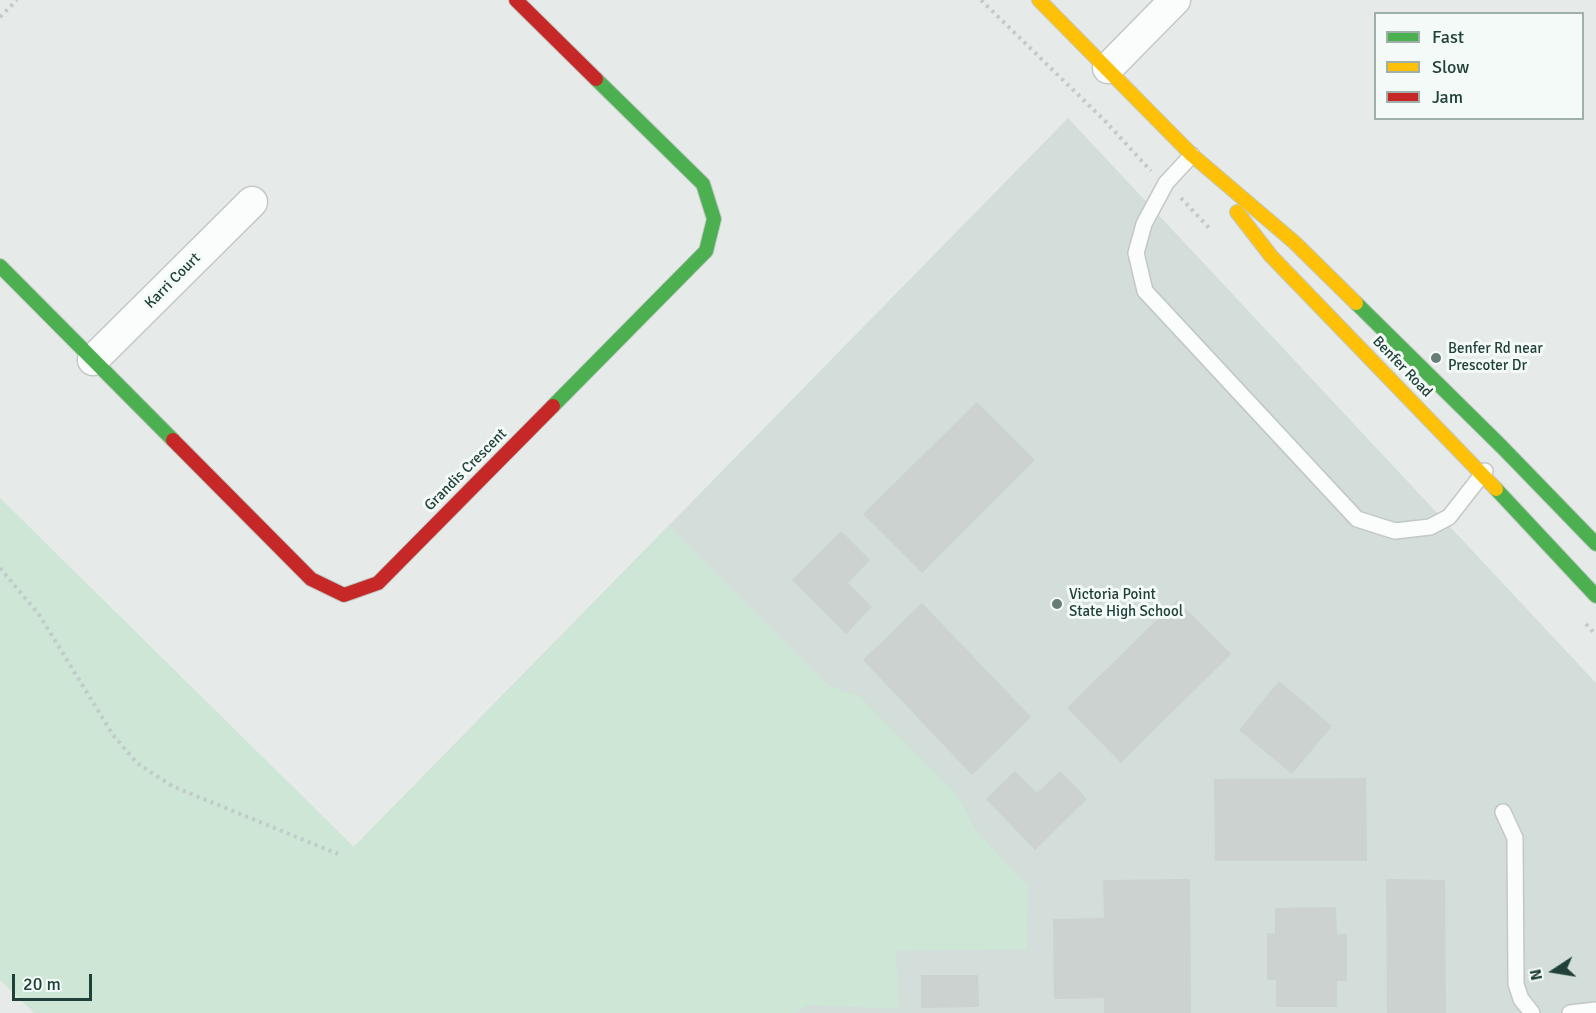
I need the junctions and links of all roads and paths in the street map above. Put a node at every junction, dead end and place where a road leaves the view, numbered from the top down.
1 (17, 0) edge
2 (516, 0) edge
3 (1039, 0) edge
4 (1175, 0) edge
5 (0, 17) edge
6 (1108, 68) junction
7 (1192, 155) junction
8 (252, 202) dead end
9 (0, 266) edge
10 (93, 360) junction
11 (1502, 447) junction
12 (1482, 474) junction
13 (1596, 544) edge
14 (0, 568) edge
15 (1596, 596) edge
16 (1503, 812) dead end
17 (338, 854) dead end
18 (1596, 1010) edge
19 (1532, 1013) edge
20 (1570, 1013) edge

1 - 5 path
2 - 10 street, Grandis Crescent
3 - 6 street, Benfer Road
4 - 6 street
6 - 7 street, Benfer Road
7 - 11 street, Benfer Road
7 - 12 street, Benfer Road
7 - 12 lane
8 - 10 street, Karri Court
9 - 10 street, Grandis Crescent
11 - 12 lane
11 - 13 street, Benfer Road
12 - 15 street, Benfer Road
14 - 17 path
16 - 19 lane
18 - 20 lane

